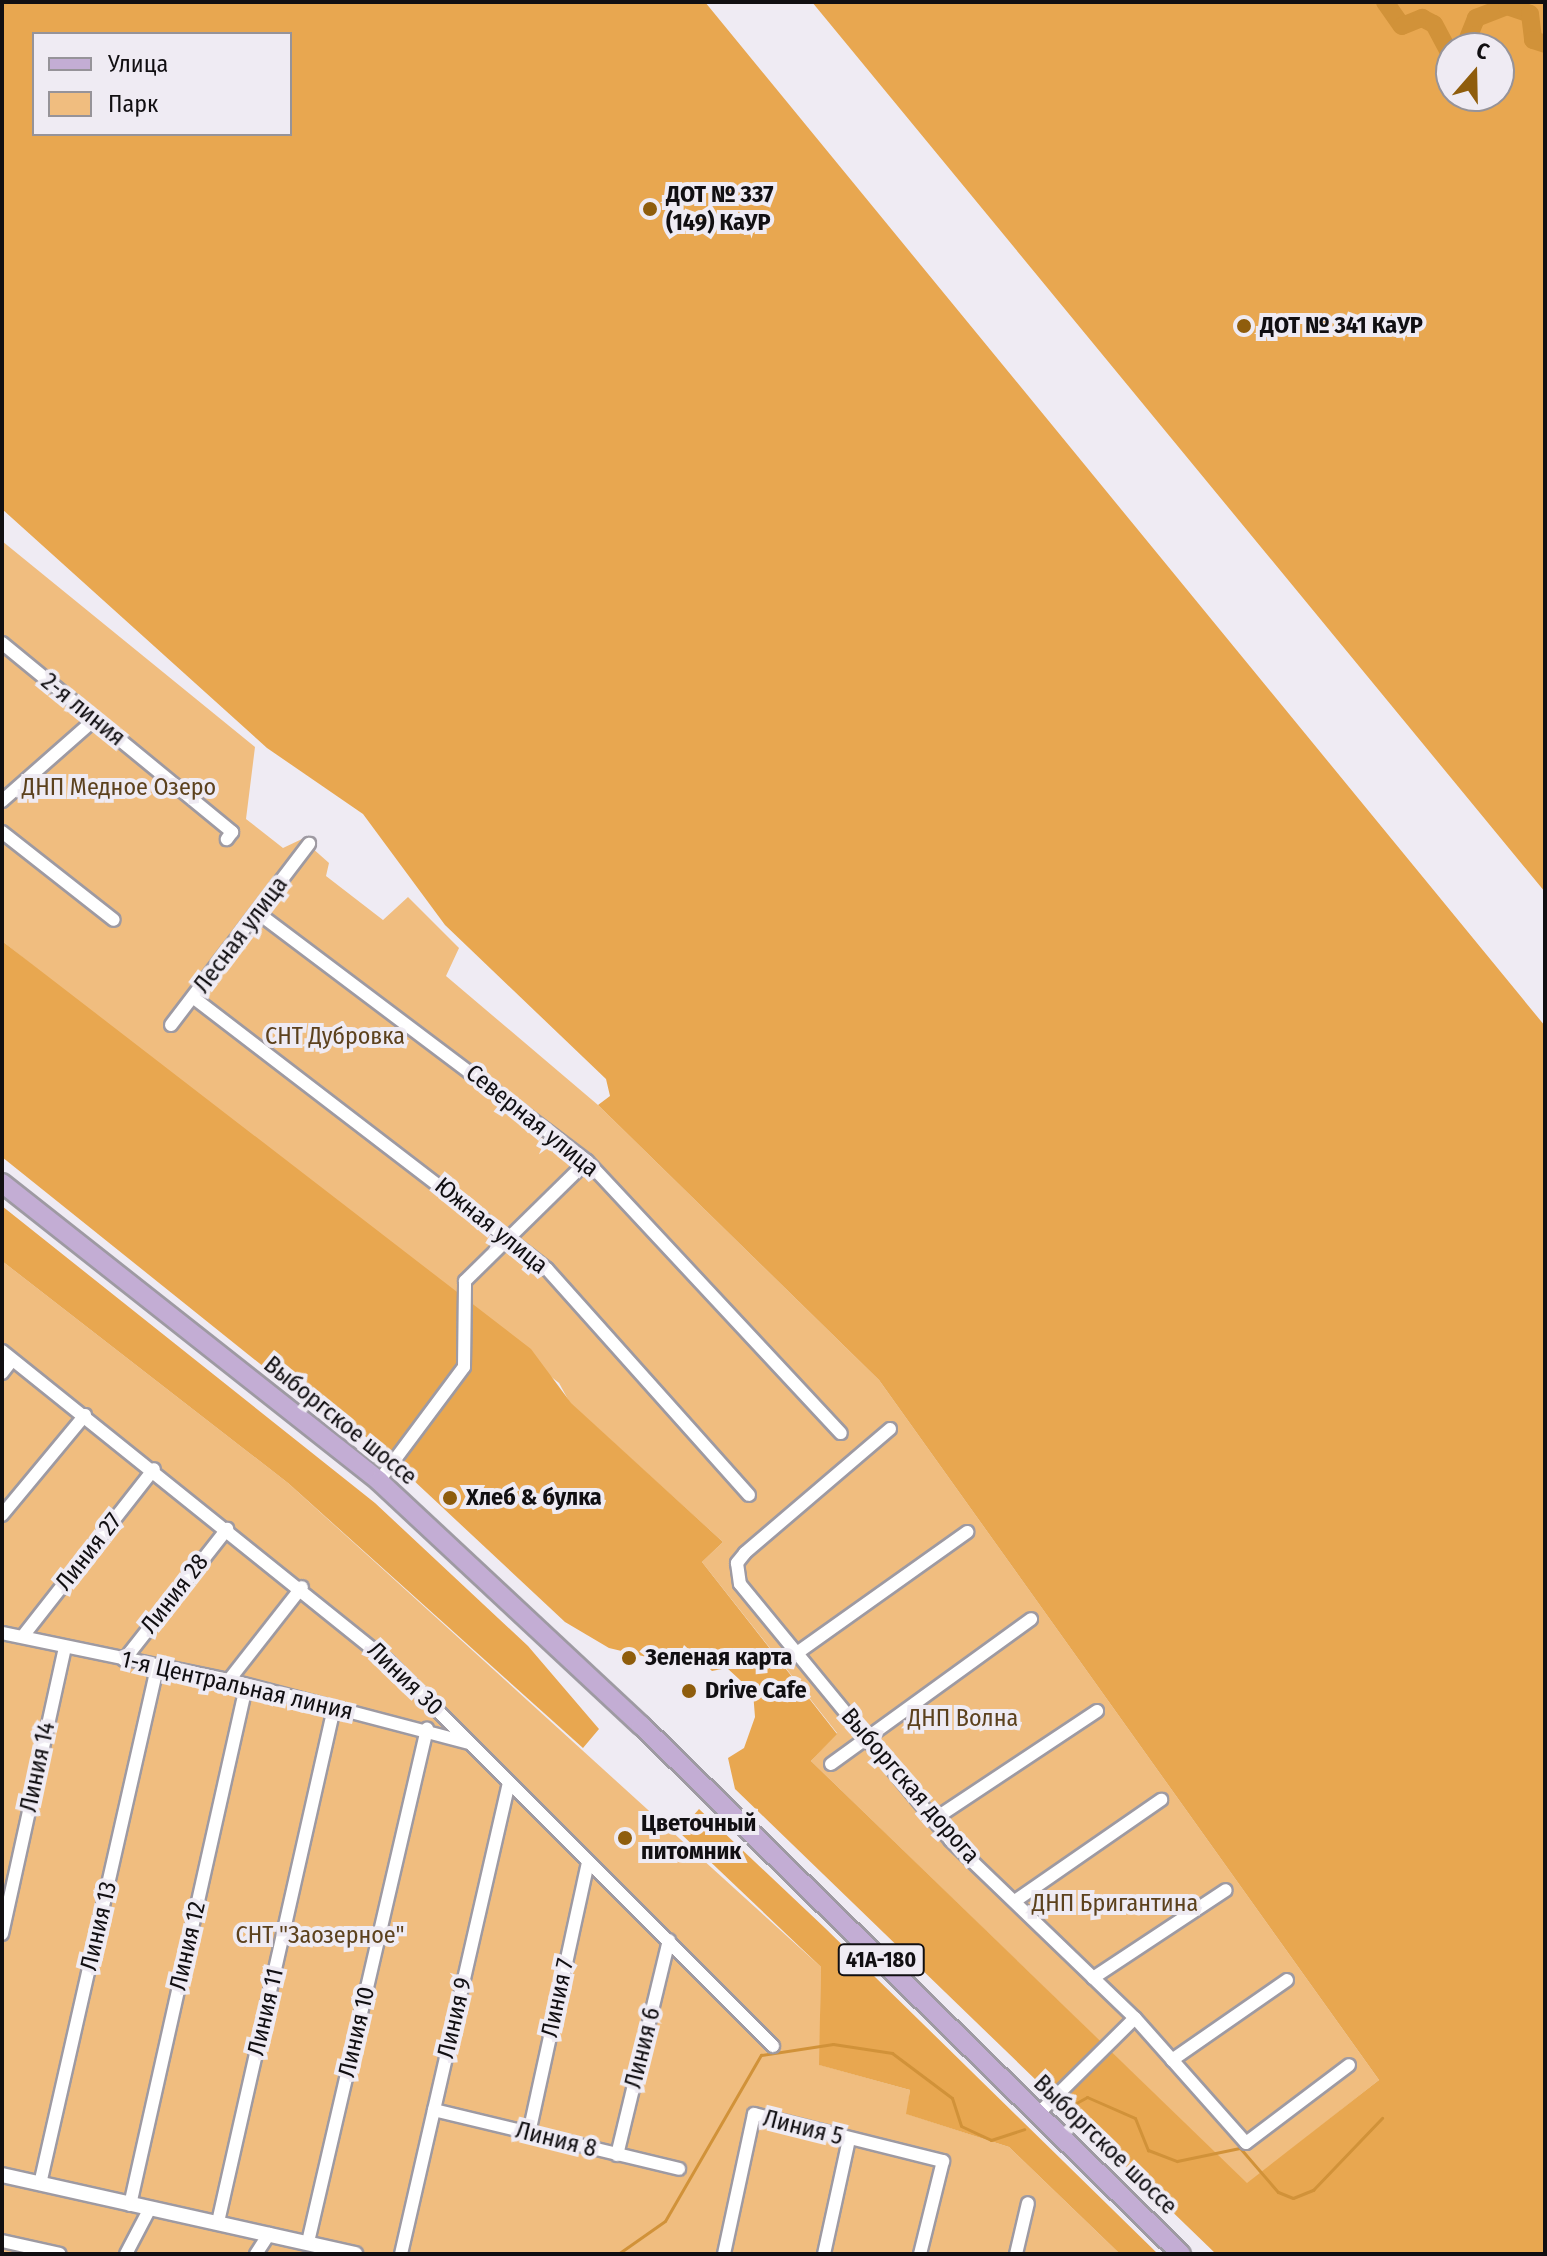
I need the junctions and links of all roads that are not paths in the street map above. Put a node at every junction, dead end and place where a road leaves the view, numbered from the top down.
1 (2, 643) edge
2 (94, 720) junction
3 (2, 801) edge
4 (2, 832) edge
5 (227, 839) dead end
6 (309, 844) dead end
7 (258, 913) junction
8 (114, 920) dead end
9 (194, 998) junction
10 (171, 1025) dead end
11 (587, 1161) junction
12 (2, 1183) edge
13 (506, 1236) junction
14 (2, 1351) edge
15 (12, 1360) junction
16 (2, 1373) edge
17 (85, 1415) junction
18 (890, 1429) dead end
19 (841, 1433) dead end
20 (154, 1469) junction
21 (379, 1481) junction
22 (749, 1495) dead end
23 (2, 1515) edge
24 (227, 1529) junction
25 (967, 1532) dead end
26 (302, 1587) junction
27 (1031, 1619) dead end
28 (2, 1633) edge
29 (23, 1636) junction
30 (65, 1648) junction
31 (797, 1653) junction
32 (124, 1660) junction
33 (157, 1668) junction
34 (229, 1680) junction
35 (246, 1687) junction
36 (334, 1708) junction
37 (1097, 1711) dead end
38 (427, 1729) junction
39 (866, 1736) junction
40 (472, 1744) junction
41 (831, 1764) dead end
42 (509, 1782) junction
43 (1161, 1800) dead end
44 (933, 1820) junction
45 (588, 1863) junction
46 (1226, 1890) dead end
47 (1015, 1901) junction
48 (2, 1934) edge
49 (669, 1940) junction
50 (1093, 1978) junction
51 (1287, 1980) dead end
52 (1135, 2018) junction
53 (773, 2046) dead end
54 (1172, 2060) junction
55 (1349, 2065) dead end
56 (434, 2110) junction
57 (1038, 2114) junction
58 (529, 2133) junction
59 (849, 2139) junction
60 (617, 2155) junction
61 (679, 2169) dead end
62 (2, 2175) edge
63 (40, 2184) junction
64 (1028, 2203) dead end
65 (130, 2205) junction
66 (149, 2210) junction
67 (218, 2222) junction
68 (269, 2234) junction
69 (2, 2241) edge
70 (308, 2242) junction
71 (60, 2254) edge
72 (126, 2254) edge
73 (256, 2254) edge
74 (355, 2254) edge
75 (401, 2254) edge
76 (724, 2254) edge
77 (824, 2254) edge
78 (920, 2254) edge
79 (1016, 2254) edge
80 (1181, 2254) edge

1 - 2 street, 2-я линия
2 - 3 street
2 - 5 street, 2-я линия
4 - 8 street
6 - 7 street, Лесная улица
7 - 9 street, Лесная улица
7 - 11 street, Северная улица
9 - 10 street, Лесная улица
9 - 13 street, Южная улица
11 - 13 street
11 - 19 street, Северная улица
12 - 21 main road, Выборгское шоссе / 41А-180
13 - 21 street
13 - 22 street, Южная улица
14 - 15 street, Линия 30
15 - 16 street
15 - 17 street, Линия 30
17 - 20 street, Линия 30
17 - 23 street
18 - 31 street, Выборгская дорога
20 - 24 street, Линия 30
20 - 29 street, Линия 27
21 - 57 main road, Выборгское шоссе / 41А-180
24 - 26 street, Линия 30
24 - 32 street, Линия 28
25 - 31 street
26 - 34 street
26 - 40 street, Линия 30
27 - 39 street
28 - 29 street, 1-я Центральная линия
29 - 30 street, 1-я Центральная линия
30 - 32 street, 1-я Центральная линия
30 - 48 street, Линия 14
31 - 39 street, Выборгская дорога
32 - 33 street, 1-я Центральная линия
33 - 34 street, 1-я Центральная линия
33 - 63 street, Линия 13
34 - 35 street, 1-я Центральная линия
35 - 36 street, 1-я Центральная линия
35 - 65 street, Линия 12
36 - 38 street, 1-я Центральная линия
36 - 67 street, Линия 11
37 - 44 street
38 - 40 street, 1-я Центральная линия
38 - 70 street, Линия 10
39 - 41 street
39 - 44 street, Выборгская дорога
40 - 42 street, Линия 30
42 - 45 street, Линия 30
42 - 56 street, Линия 9
43 - 47 street
44 - 47 street, Выборгская дорога
45 - 49 street, Линия 30
45 - 58 street, Линия 7
46 - 50 street
47 - 50 street, Выборгская дорога
49 - 53 street, Линия 30
49 - 60 street, Линия 6
50 - 52 street, Выборгская дорога
51 - 54 street
52 - 54 street, Выборгская дорога
52 - 57 street
54 - 55 street, Выборгская дорога
56 - 58 street, Линия 8
56 - 75 street, Линия 9
57 - 80 main road, Выборгское шоссе / 41А-180
58 - 60 street, Линия 8
59 - 76 street, Линия 5
59 - 77 street
59 - 78 street, Линия 5
60 - 61 street, Линия 8
62 - 63 street
63 - 65 street
64 - 79 street
65 - 66 street
66 - 67 street
66 - 72 street
67 - 68 street
68 - 70 street
68 - 73 street
69 - 71 street
70 - 74 street

